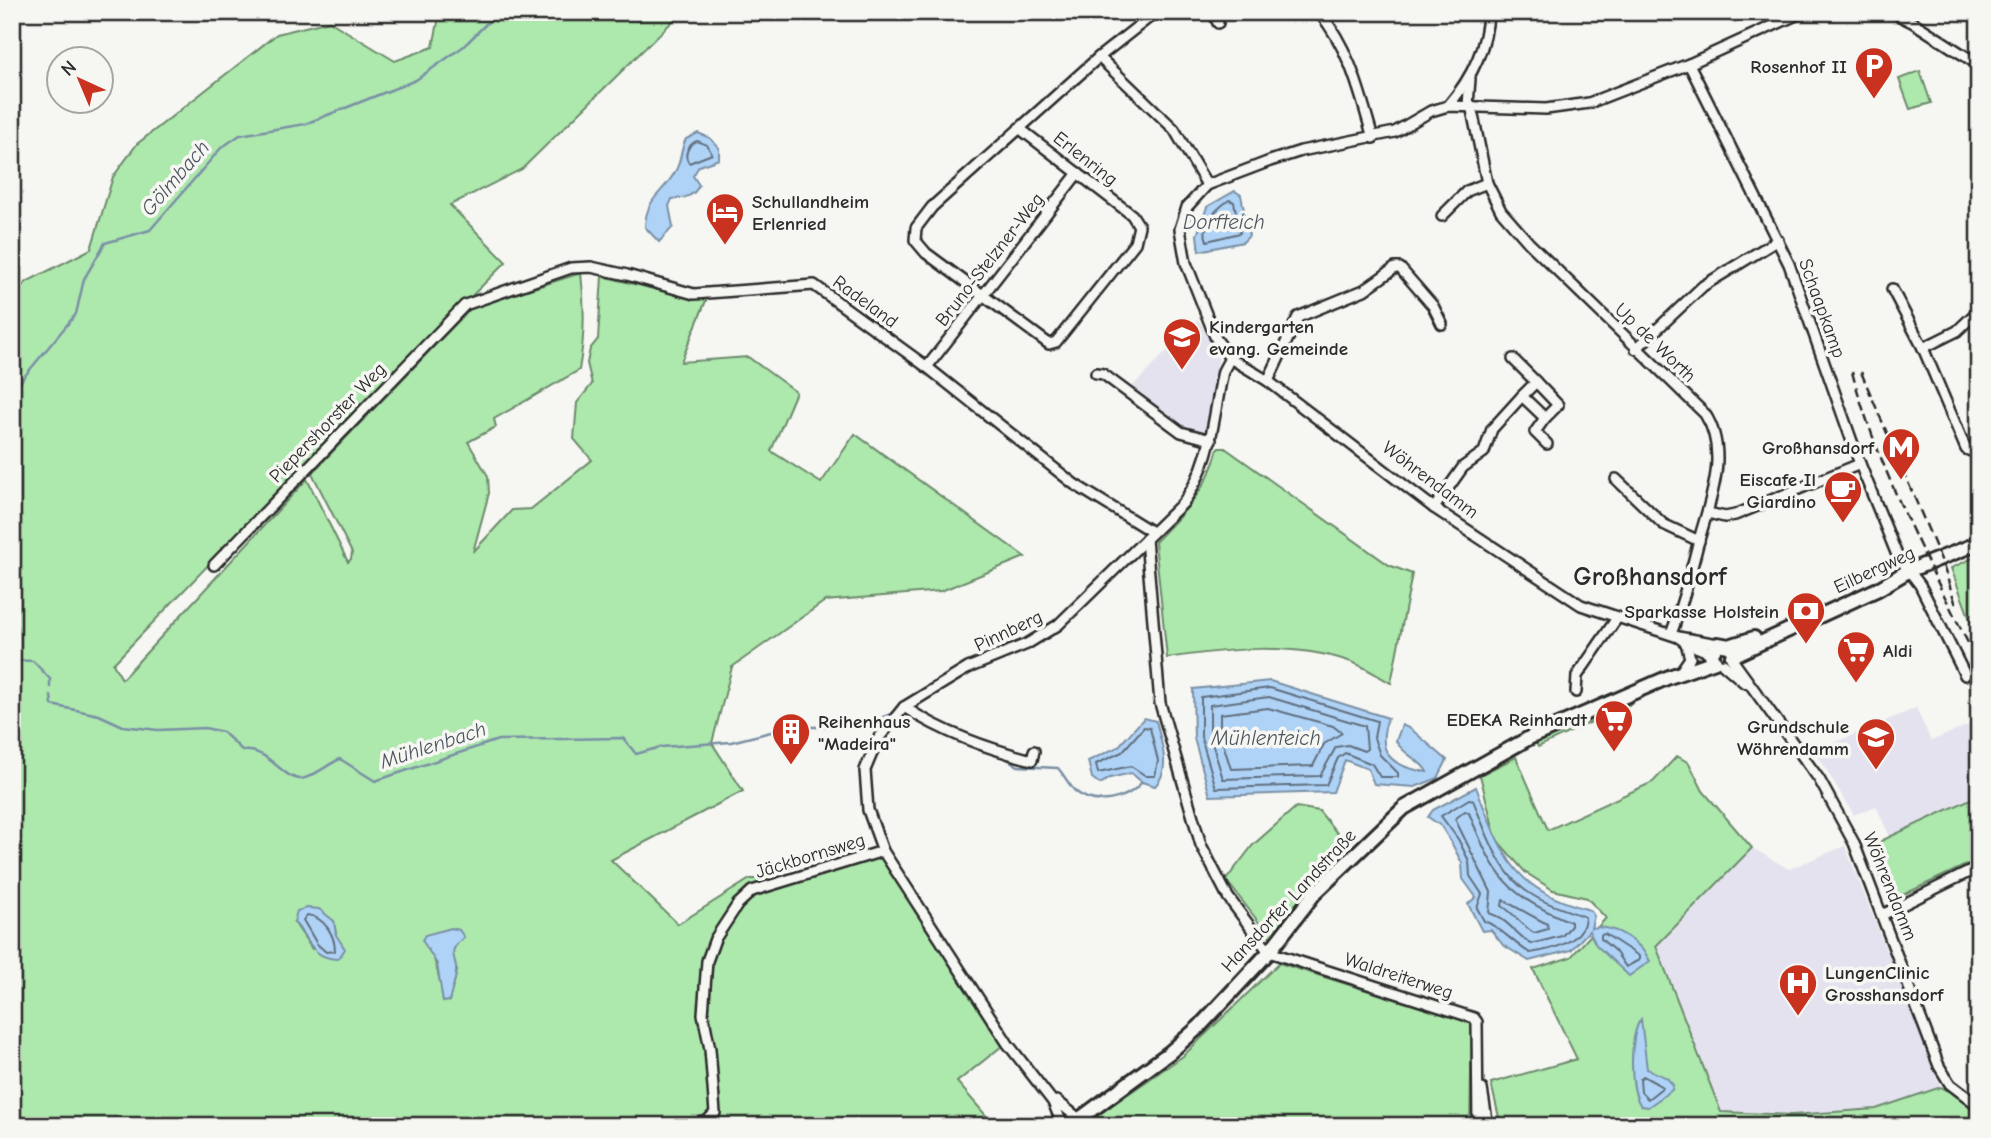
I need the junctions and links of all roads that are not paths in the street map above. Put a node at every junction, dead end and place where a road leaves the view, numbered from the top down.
1 (1156, 12) edge
2 (1213, 12) edge
3 (1318, 12) edge
4 (1488, 12) edge
5 (1803, 12) edge
6 (1892, 12) edge
7 (1218, 23) dead end
8 (1099, 57) junction
9 (1689, 64) junction
10 (1979, 65) edge
11 (1470, 79) junction
12 (1470, 105) junction
13 (1448, 106) junction
14 (1019, 128) junction
15 (1373, 138) junction
16 (1077, 173) junction
17 (1487, 183) junction
18 (1207, 185) junction
19 (1442, 216) dead end
20 (1778, 240) junction
21 (1892, 289) dead end
22 (983, 298) junction
23 (465, 305) joint
24 (1979, 310) edge
25 (1441, 324) dead end
26 (1923, 348) junction
27 (1636, 349) junction
28 (1230, 358) junction
29 (1513, 359) dead end
30 (927, 367) junction
31 (1096, 373) dead end
32 (1268, 381) junction
33 (1536, 382) junction
34 (1522, 396) junction
35 (1545, 418) junction
36 (1212, 440) junction
37 (1547, 444) dead end
38 (1979, 448) edge
39 (1860, 464) junction
40 (1616, 480) dead end
41 (1434, 508) junction
42 (1708, 513) junction
43 (1149, 536) junction
44 (1699, 541) junction
45 (1979, 543) edge
46 (214, 565) dead end
47 (1908, 571) junction
48 (1617, 618) junction
49 (1678, 638) junction
50 (1721, 655) junction
51 (1683, 668) junction
52 (1965, 675) dead end
53 (1669, 677) junction
54 (1576, 692) dead end
55 (904, 707) junction
56 (1034, 751) dead end
57 (883, 850) junction
58 (1979, 867) edge
59 (1882, 915) junction
60 (1269, 952) junction
61 (1478, 1064) junction
62 (1053, 1102) junction
63 (1979, 1106) edge
64 (1074, 1122) edge
65 (690, 1126) edge
66 (1063, 1126) edge
67 (1478, 1126) edge
68 (1488, 1126) edge

1 - 8 street
2 - 7 street
3 - 15 street
4 - 11 street
5 - 9 street
6 - 10 street
8 - 14 street
8 - 18 street
9 - 12 street
9 - 20 street, Schaapkamp
11 - 12 street, Up de Worth
11 - 13 street
12 - 13 street
12 - 17 street, Up de Worth
13 - 15 street
14 - 16 street, Erlenring
14 - 22 street, Erlenring
15 - 18 street
16 - 22 street, Bruno-Stelzner-Weg
16 - 22 street, Erlenring
17 - 19 street
17 - 27 street, Up de Worth
18 - 28 street
20 - 27 street
20 - 39 street, Schaapkamp
21 - 26 street
22 - 30 street, Bruno-Stelzner-Weg
23 - 30 street, Radeland
23 - 46 street, Piepershorster Weg
24 - 26 street
25 - 32 street
26 - 38 street
27 - 42 street, Up de Worth
28 - 32 street, Wöhrendamm
28 - 36 street, Pinnberg
29 - 33 street
30 - 43 street, Radeland
31 - 36 street
32 - 41 street, Wöhrendamm
33 - 34 street
33 - 35 street
34 - 35 street
34 - 41 street
35 - 37 street
36 - 43 street, Pinnberg
39 - 42 street
39 - 47 street, Schaapkamp
40 - 44 street
41 - 48 street, Wöhrendamm
42 - 44 street, Up de Worth
43 - 55 street, Pinnberg
43 - 60 street
44 - 49 street, Up de Worth
45 - 47 main road, Eilbergweg
47 - 50 main road, Eilbergweg
47 - 52 street, Schaapkamp
48 - 49 street, Wöhrendamm
48 - 54 street
49 - 50 street, Wöhrendamm
49 - 51 street
50 - 51 main road, Hansdorfer Landstraße
50 - 53 main road, Hansdorfer Landstraße
50 - 59 street, Wöhrendamm
51 - 53 main road, Hansdorfer Landstraße
53 - 60 main road, Hansdorfer Landstraße
55 - 56 street
55 - 57 street, Pinnberg
57 - 62 street, Jäckbornsweg
57 - 65 street, Jäckbornsweg
58 - 59 street
59 - 63 street, Wöhrendamm
60 - 61 street, Waldreiterweg
60 - 64 main road, Hansdorfer Landstraße
61 - 67 street, Waldreiterweg
61 - 68 street, Waldreiterweg
62 - 64 street, Jäckbornsweg
62 - 66 street, Jäckbornsweg

